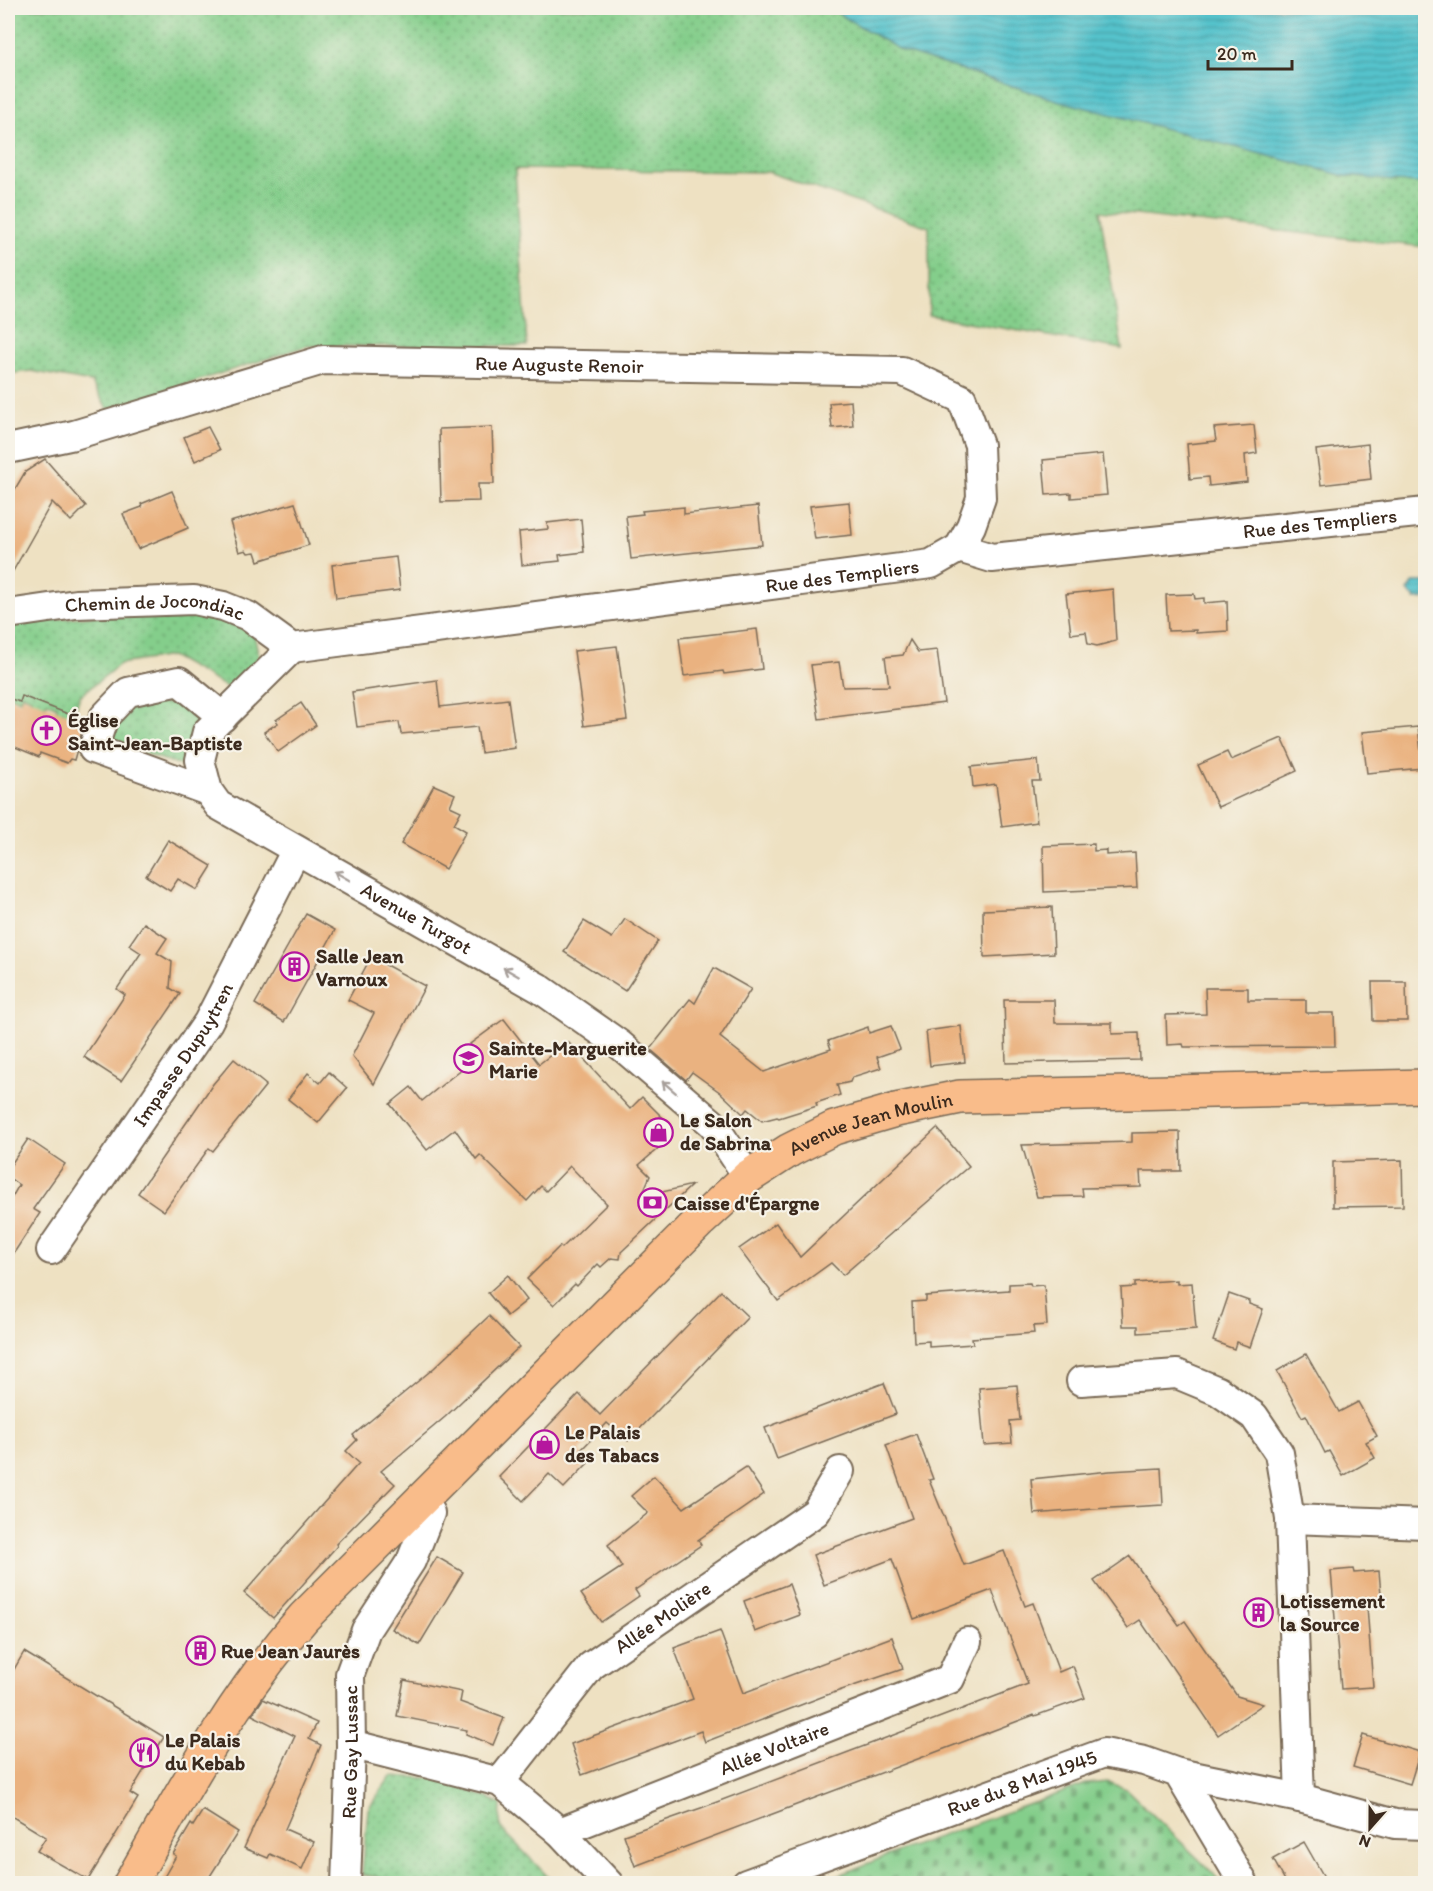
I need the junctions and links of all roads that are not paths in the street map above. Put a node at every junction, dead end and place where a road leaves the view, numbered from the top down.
1 (8, 449) edge
2 (1425, 512) edge
3 (959, 548) junction
4 (8, 614) edge
5 (292, 648) junction
6 (223, 717) junction
7 (208, 790) junction
8 (296, 850) junction
9 (1425, 1086) edge
10 (748, 1177) junction
11 (51, 1250) dead end
12 (1081, 1381) dead end
13 (840, 1471) dead end
14 (421, 1498) junction
15 (1290, 1519) junction
16 (1425, 1524) edge
17 (967, 1642) dead end
18 (351, 1746) junction
19 (1178, 1773) junction
20 (500, 1782) junction
21 (1300, 1798) junction
22 (1425, 1825) edge
23 (560, 1832) junction
24 (130, 1884) edge
25 (346, 1884) edge
26 (609, 1884) edge
27 (746, 1884) edge
28 (1244, 1884) edge

1 - 3 street, Rue Auguste Renoir
2 - 3 street, Rue des Templiers
3 - 5 street, Rue des Templiers
4 - 5 street, Chemin de Jocondiac
5 - 6 street, Avenue Turgot
6 - 7 street, Avenue Turgot
6 - 7 street
7 - 8 street, Avenue Turgot
10 -> 8 street, Avenue Turgot
8 - 11 street, Impasse Dupuytren
9 - 10 main road, Avenue Jean Moulin
10 - 14 main road, Avenue Jean Moulin
12 - 15 street
13 - 20 street, Allée Molière
14 - 18 street, Rue Gay Lussac
14 - 24 main road
15 - 16 street
15 - 21 street
17 - 23 street, Allée Voltaire
18 - 20 street
18 - 25 street, Rue Gay Lussac
19 - 21 street, Rue du 8 Mai 1945
19 - 27 street, Rue du 8 Mai 1945
19 - 28 street
20 - 23 street
21 - 22 street, Rue du 8 Mai 1945
23 - 26 street

